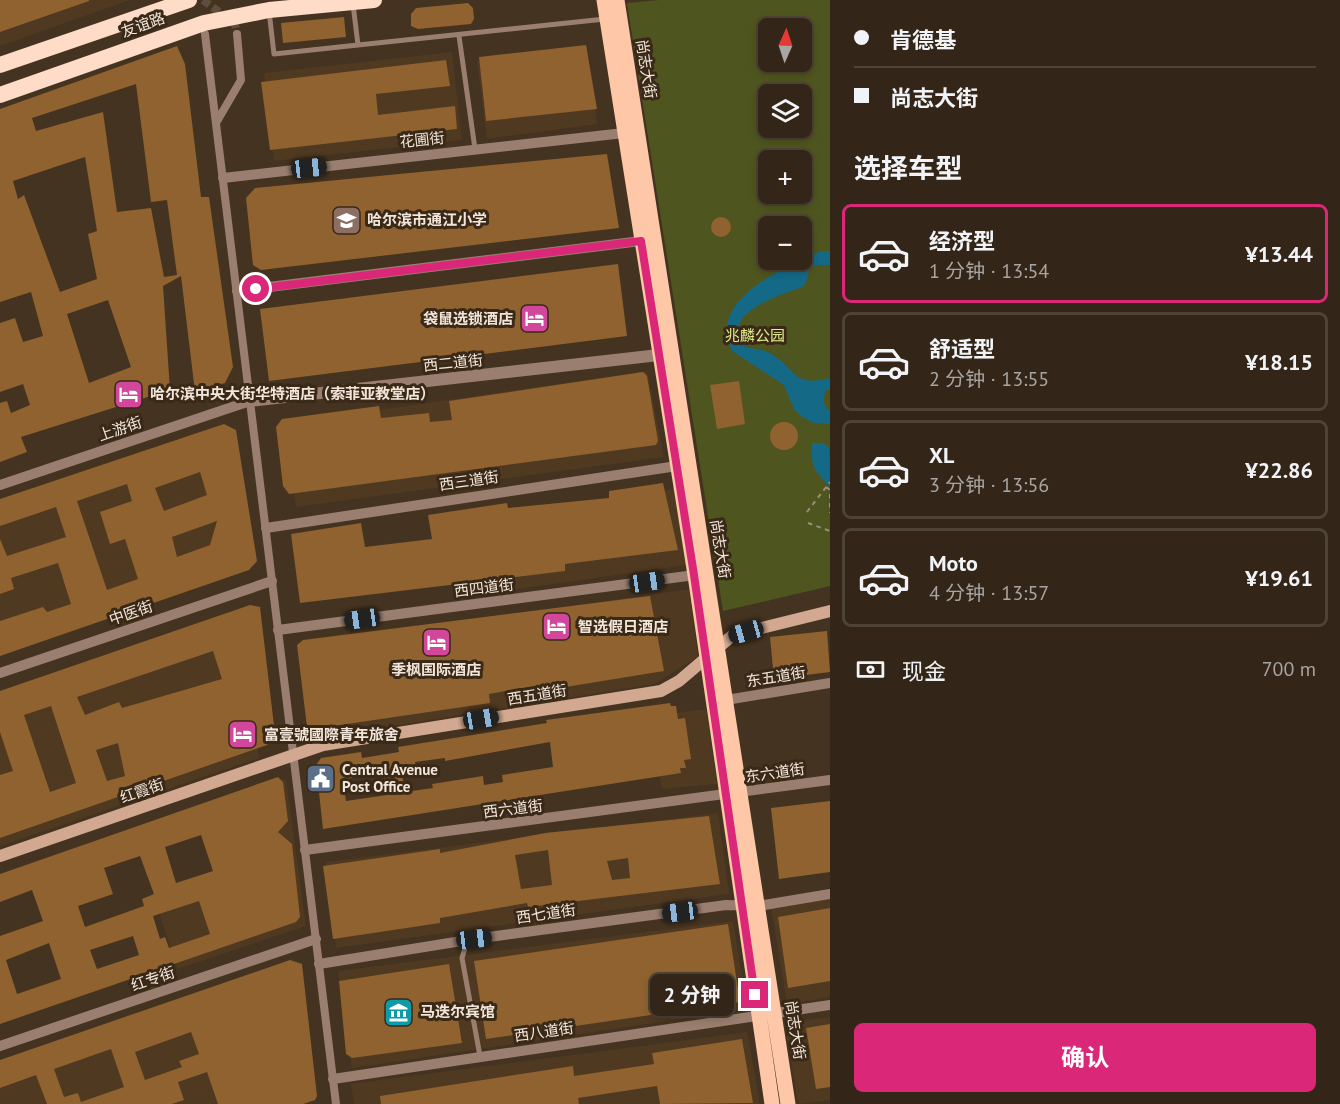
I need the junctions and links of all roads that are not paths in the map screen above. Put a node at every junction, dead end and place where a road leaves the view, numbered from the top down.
1 (189, 0) edge
2 (374, 0) edge
3 (604, 0) edge
4 (617, 0) edge
5 (353, 2) junction
6 (269, 10) junction
7 (607, 19) junction
8 (205, 34) dead end
9 (237, 34) tunnel mouth
10 (459, 36) junction
11 (358, 45) junction
12 (0, 65) edge
13 (0, 95) edge
14 (216, 123) junction
15 (624, 133) junction
16 (475, 149) junction
17 (222, 178) junction
18 (641, 241) junction
19 (237, 291) junction
20 (659, 355) junction
21 (250, 401) junction
22 (677, 466) junction
23 (0, 485) edge
24 (266, 528) junction
25 (694, 575) junction
26 (272, 581) junction
27 (830, 611) edge
28 (278, 630) junction
29 (717, 649) junction
30 (706, 660) junction
31 (0, 673) edge
32 (830, 683) edge
33 (726, 700) junction
34 (294, 755) junction
35 (830, 780) edge
36 (740, 794) junction
37 (725, 796) junction
38 (305, 850) junction
39 (0, 856) edge
40 (830, 894) edge
41 (758, 906) junction
42 (742, 908) junction
43 (316, 939) junction
44 (474, 939) junction
45 (319, 964) junction
46 (830, 1005) edge
47 (775, 1015) junction
48 (758, 1016) junction
49 (0, 1046) edge
50 (480, 1056) junction
51 (333, 1079) junction
52 (336, 1104) edge
53 (772, 1104) edge
54 (788, 1104) edge

1 - 12 highway, 友谊路
2 - 5 highway, 友谊路
3 - 7 main road, 尚志大街
4 - 29 main road, 尚志大街
5 - 6 highway, 友谊路
5 - 11 lane
6 - 11 lane
6 - 13 highway, 友谊路
7 - 10 lane
7 - 15 main road, 尚志大街
8 - 14 street
9 - 14 street
10 - 11 lane
10 - 16 lane
14 - 17 street
15 - 16 street, 花圃街
15 - 18 main road, 尚志大街
16 - 17 street, 花圃街
17 - 19 street
18 - 19 street
18 - 20 main road, 尚志大街
19 - 21 street
20 - 21 street, 西二道街
20 - 22 main road, 尚志大街
21 - 23 street, 上游街
21 - 24 street
22 - 24 street, 西三道街
22 - 25 main road, 尚志大街
24 - 26 street
25 - 28 street, 西四道街
25 - 30 main road, 尚志大街
26 - 28 street
26 - 31 street, 中医街
27 - 29 main road, 西五道街
28 - 34 street
29 - 30 main road, 西五道街
29 - 33 main road, 尚志大街
30 - 34 main road, 西五道街
30 - 37 main road, 尚志大街
32 - 33 street, 东五道街
33 - 36 main road, 尚志大街
34 - 38 street
34 - 39 main road, 红霞街
35 - 36 street, 东六道街
36 - 37 street, 东六道街
36 - 41 main road, 尚志大街
37 - 38 street, 西六道街
37 - 42 main road, 尚志大街
38 - 43 street
40 - 41 street, 西七道街
41 - 42 street, 西七道街
41 - 47 main road, 尚志大街
42 - 44 street, 西七道街
42 - 48 main road, 尚志大街
43 - 45 street
43 - 49 street, 红专街
44 - 45 street, 西七道街
44 - 50 lane
45 - 51 street
46 - 47 street, 西八道街
47 - 48 street, 西八道街
47 - 54 main road, 尚志大街
48 - 50 street, 西八道街
48 - 53 main road, 尚志大街
50 - 51 street, 西八道街
51 - 52 street

